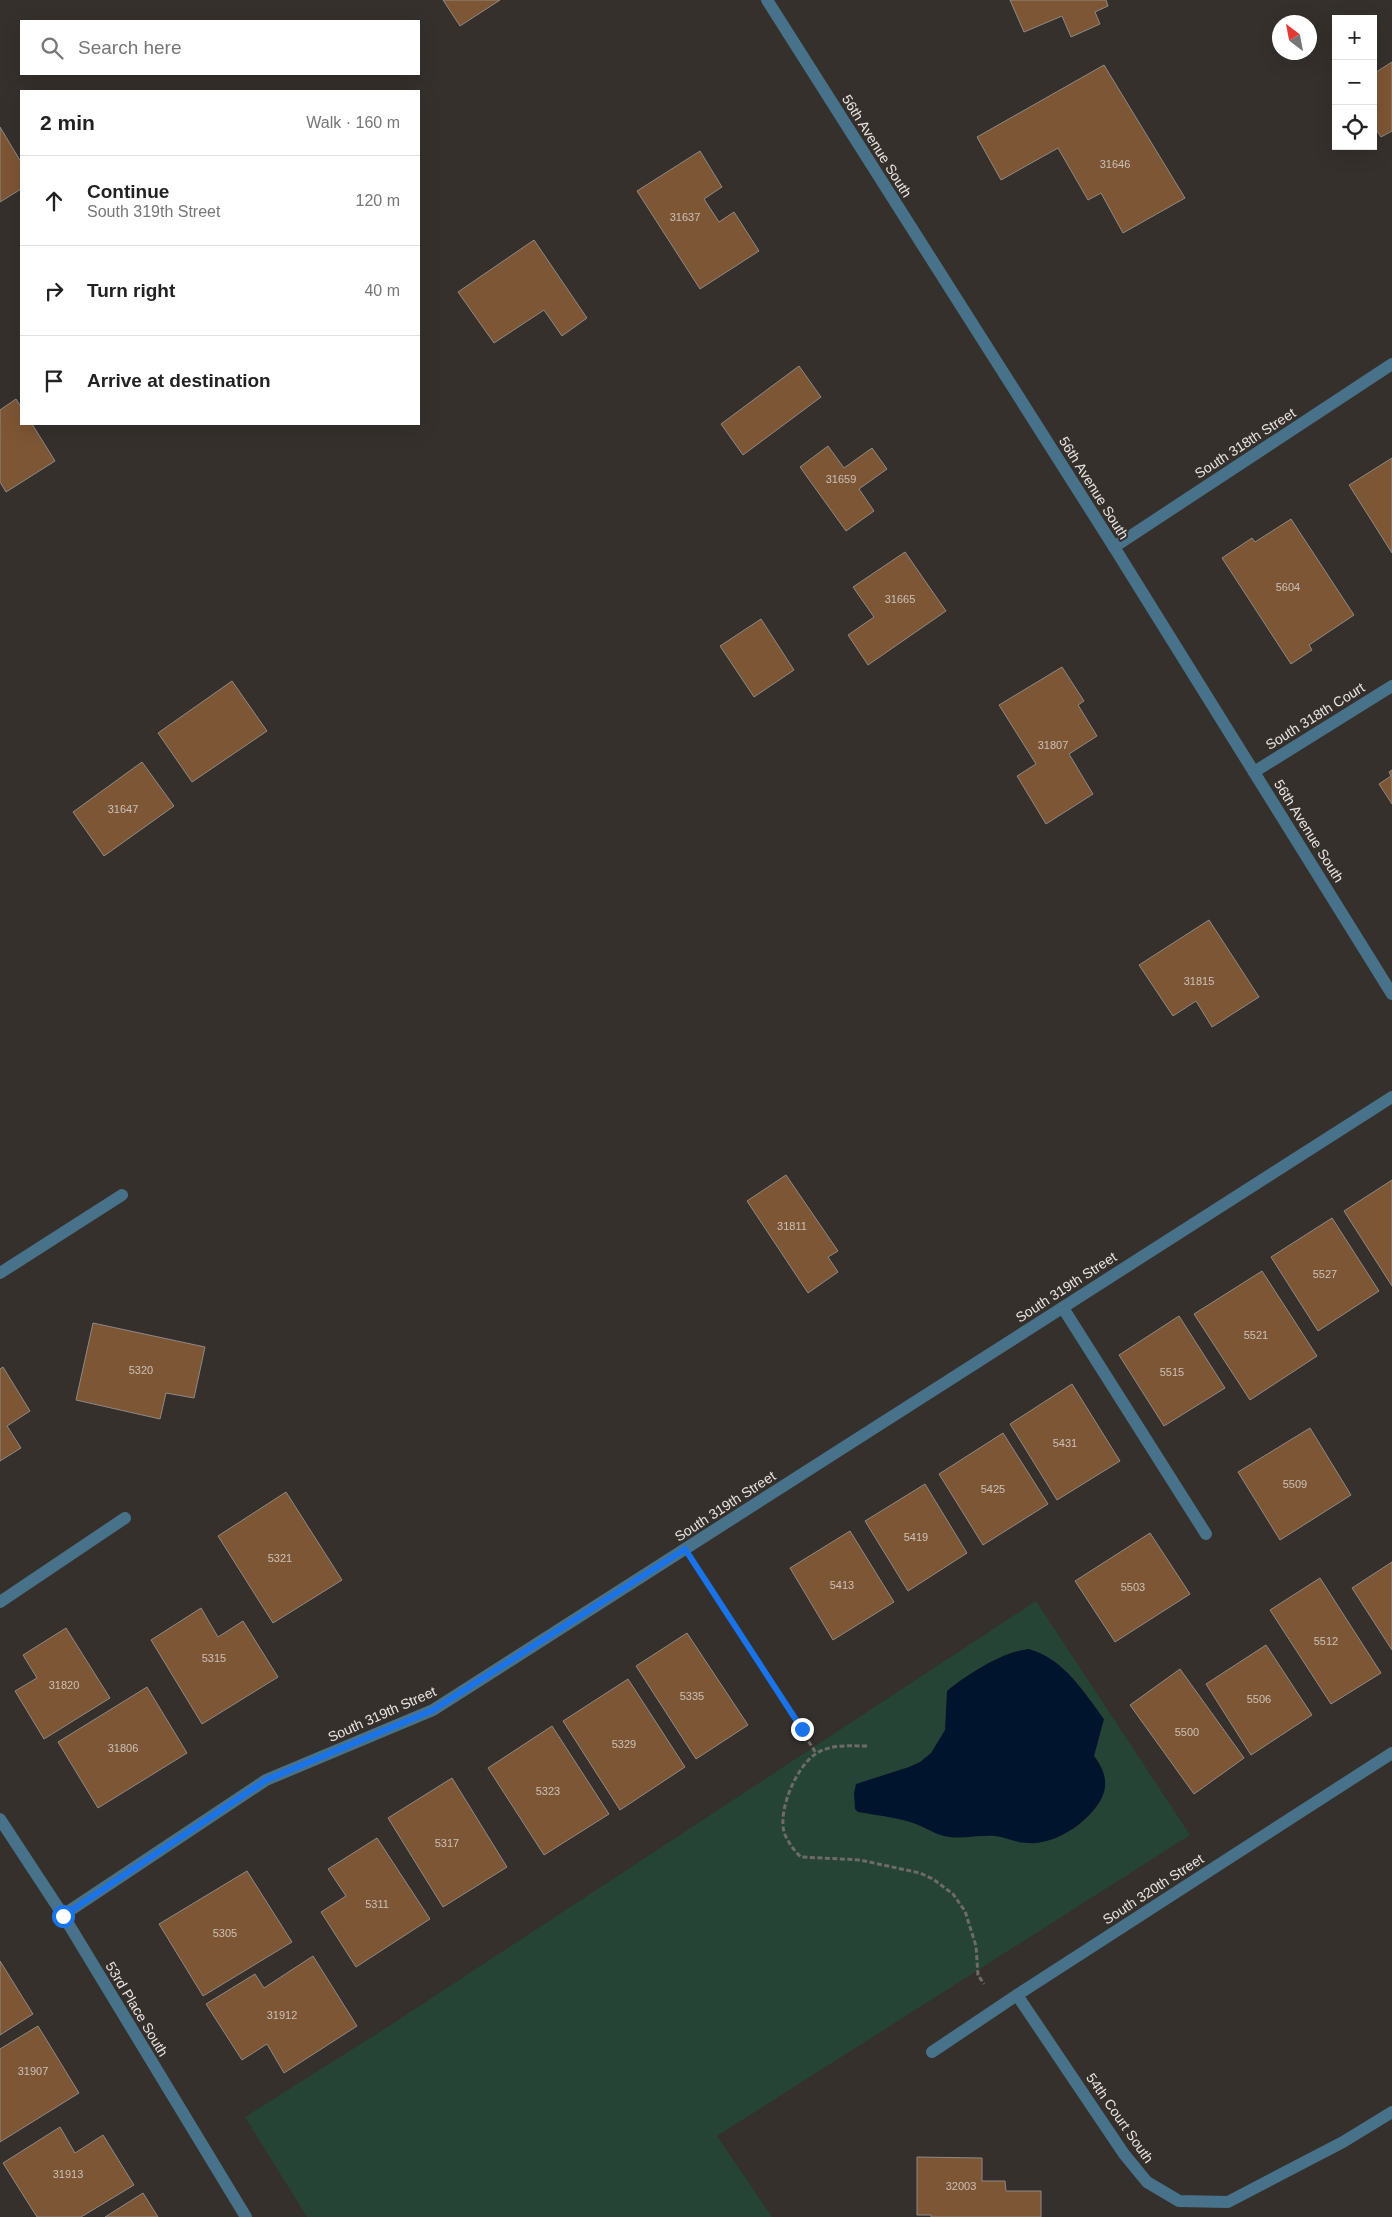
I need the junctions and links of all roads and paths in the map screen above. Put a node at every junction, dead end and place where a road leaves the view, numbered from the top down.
1 (767, 0) edge
2 (1392, 364) edge
3 (1114, 547) junction
4 (1392, 686) edge
5 (1254, 772) junction
6 (1392, 994) edge
7 (1392, 1097) edge
8 (122, 1195) dead end
9 (0, 1273) edge
10 (1062, 1308) junction
11 (125, 1518) dead end
12 (1206, 1534) dead end
13 (685, 1549) junction
14 (0, 1602) edge
15 (867, 1746) dead end
16 (816, 1753) junction
17 (1392, 1753) edge
18 (0, 1819) edge
19 (63, 1916) junction
20 (1017, 1994) junction
21 (999, 2007) junction
22 (932, 2052) dead end
23 (1392, 2112) edge
24 (246, 2217) edge

1 - 3 street, 56th Avenue South
2 - 3 street, South 318th Street
3 - 5 street, 56th Avenue South
4 - 5 street, South 318th Court
5 - 6 street, 56th Avenue South
7 - 10 street, South 319th Street
8 - 9 street
10 - 12 street
10 - 13 street, South 319th Street
11 - 14 street
13 - 16 path
13 - 19 street, South 319th Street
15 - 16 path
16 - 21 path
17 - 20 street, South 320th Street
18 - 19 street, 53rd Place South
19 - 24 street, 53rd Place South
20 - 21 street, South 320th Street
20 - 23 street, 54th Court South
21 - 22 street, South 320th Street

